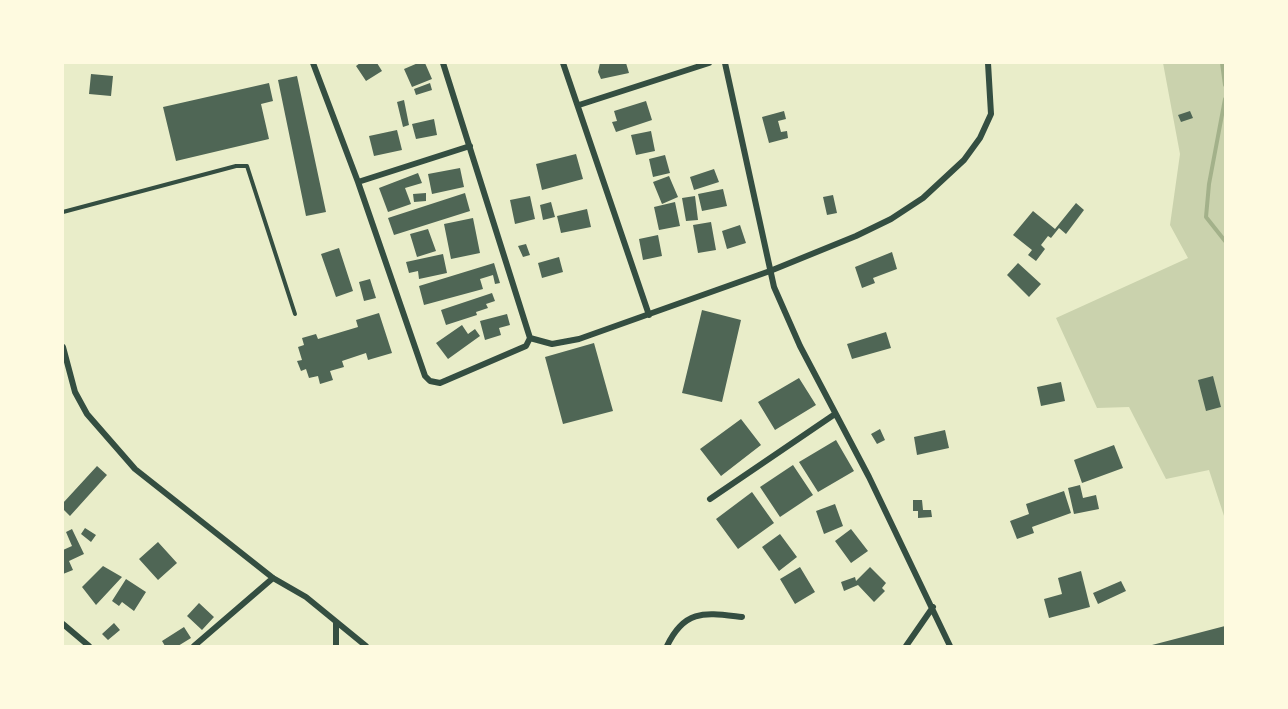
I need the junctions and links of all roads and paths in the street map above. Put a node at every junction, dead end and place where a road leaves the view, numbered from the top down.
1 (313, 63) edge
2 (443, 63) edge
3 (563, 63) edge
4 (708, 63) edge
5 (725, 63) edge
6 (988, 63) edge
7 (579, 105) junction
8 (470, 146) junction
9 (358, 182) junction
10 (63, 212) edge
11 (770, 271) junction
12 (295, 314) dead end
13 (649, 315) junction
14 (530, 338) junction
15 (63, 347) edge
16 (835, 414) junction
17 (710, 499) dead end
18 (273, 578) junction
19 (933, 607) junction
20 (742, 617) dead end
21 (336, 623) junction
22 (63, 624) edge
23 (89, 646) edge
24 (194, 646) edge
25 (336, 646) edge
26 (366, 646) edge
27 (667, 646) edge
28 (906, 646) edge
29 (950, 646) edge

1 - 9 street
2 - 8 street
3 - 7 street
4 - 7 street
5 - 11 street
6 - 11 street
7 - 13 street
8 - 9 street
8 - 14 street
9 - 14 street
10 - 12 lane
11 - 13 street
11 - 16 street
13 - 14 street
15 - 18 street
16 - 17 street
16 - 19 street
18 - 21 street
18 - 24 street
19 - 28 street
19 - 29 street
20 - 27 street
21 - 25 street
21 - 26 street
22 - 23 street

